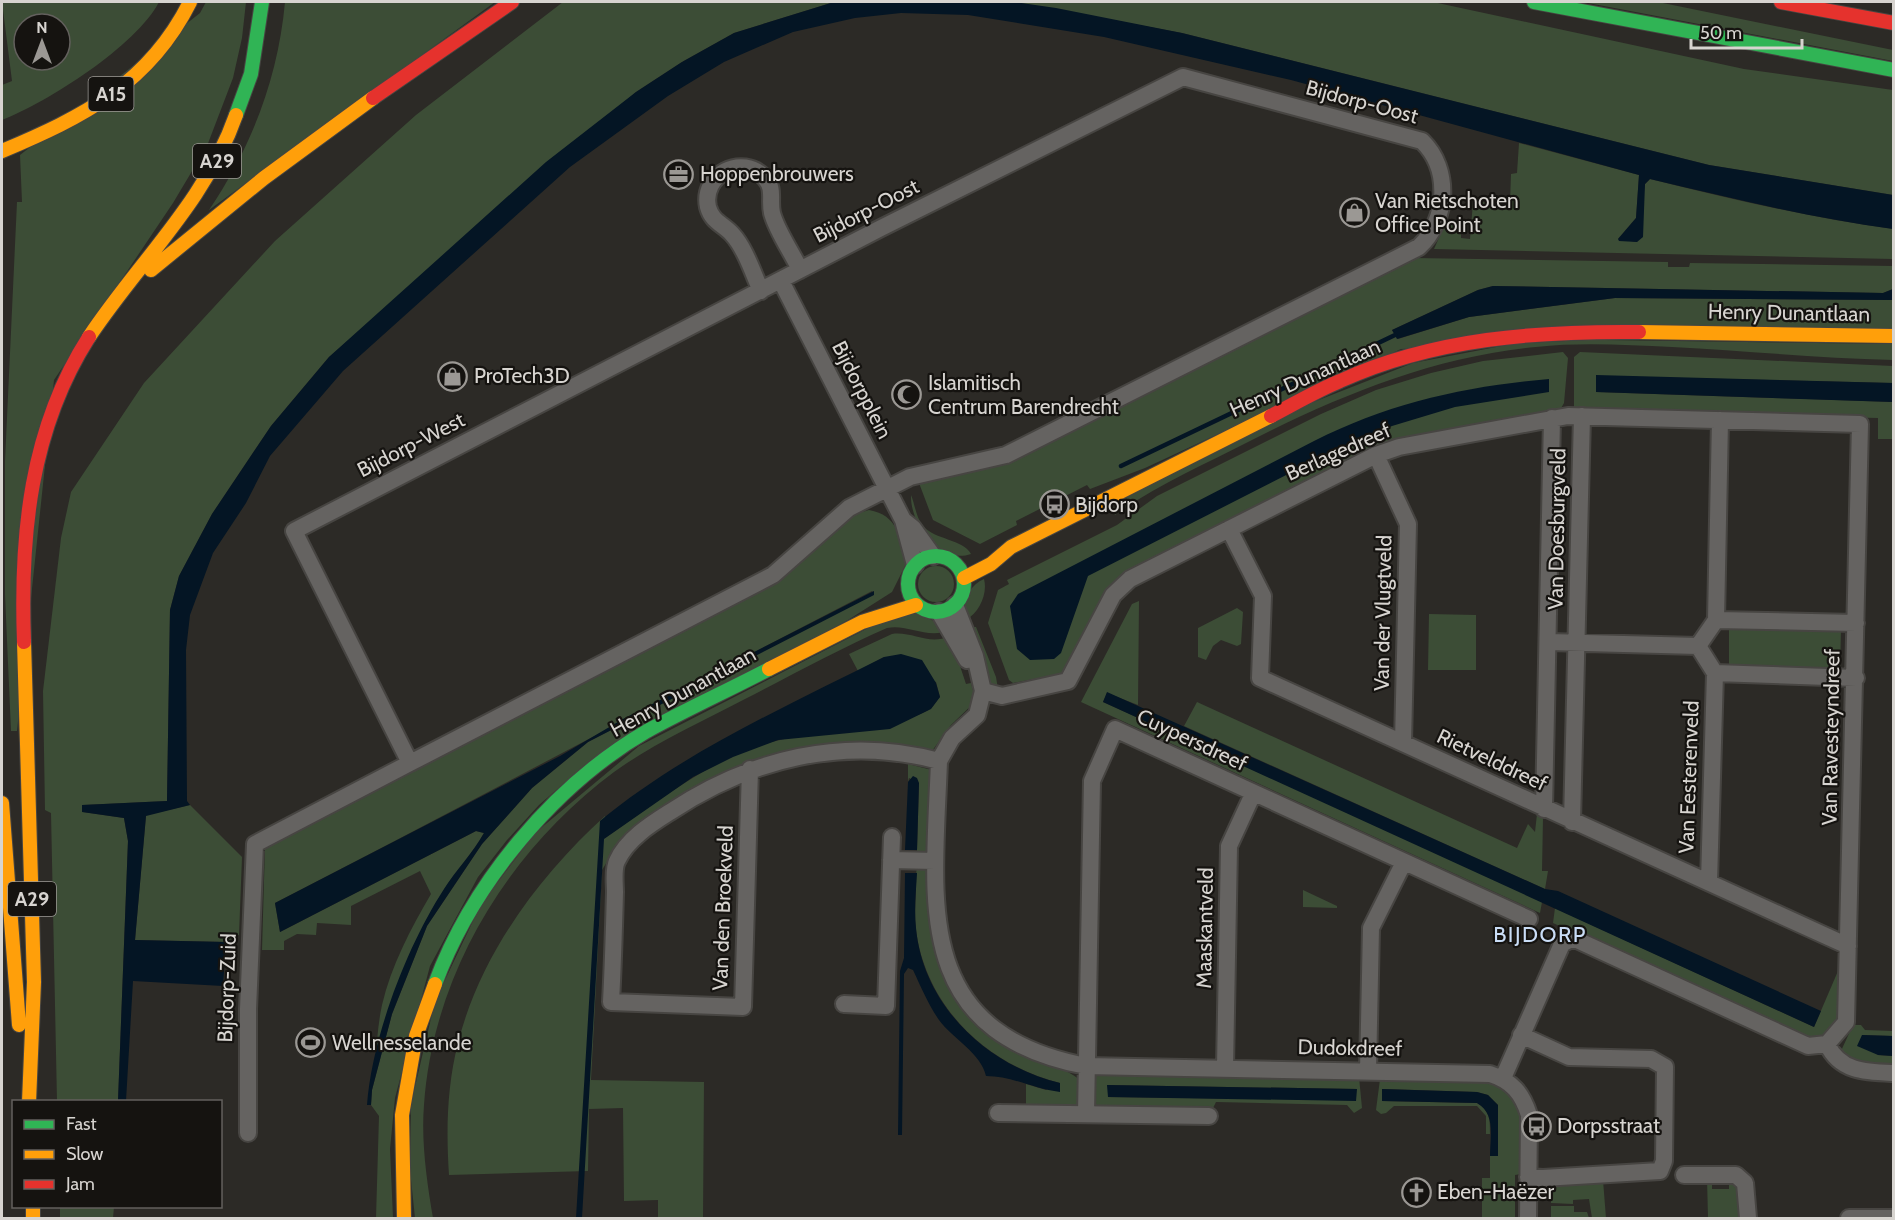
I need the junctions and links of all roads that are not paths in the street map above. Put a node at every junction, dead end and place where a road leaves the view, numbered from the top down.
1 (175, 2) edge
2 (190, 2) edge
3 (262, 2) edge
4 (513, 2) edge
5 (1534, 2) edge
6 (1781, 2) edge
7 (1893, 23) edge
8 (150, 38) dead end
9 (1893, 70) edge
10 (2, 151) edge
11 (800, 270) junction
12 (781, 281) junction
13 (761, 291) junction
14 (117, 295) junction
15 (1893, 336) edge
16 (1582, 416) junction
17 (1552, 418) junction
18 (1720, 420) junction
19 (1860, 424) joint
20 (1376, 455) junction
21 (888, 488) junction
22 (903, 520) junction
23 (1229, 529) junction
24 (933, 556) junction
25 (915, 565) junction
26 (960, 572) junction
27 (908, 585) junction
28 (916, 604) junction
29 (955, 605) junction
30 (939, 612) junction
31 (1716, 620) junction
32 (862, 622) junction
33 (1856, 623) junction
34 (1549, 642) junction
35 (1577, 643) junction
36 (1698, 646) junction
37 (1715, 673) junction
38 (1856, 678) junction
39 (980, 683) junction
40 (1403, 743) junction
41 (939, 761) junction
42 (410, 763) junction
43 (750, 769) junction
44 (1253, 794) junction
45 (2, 803) edge
46 (1544, 809) junction
47 (1572, 822) junction
48 (892, 837) dead end
49 (891, 860) junction
50 (935, 861) junction
51 (1404, 862) junction
52 (1709, 882) junction
53 (1529, 919) dead end
54 (1848, 946) junction
55 (844, 1004) dead end
56 (1521, 1035) junction
57 (1827, 1044) junction
58 (1086, 1066) junction
59 (1225, 1068) junction
60 (1368, 1071) junction
61 (1893, 1073) edge
62 (1503, 1078) junction
63 (29, 1100) edge
64 (29, 1100) edge
65 (998, 1113) dead end
66 (1086, 1114) junction
67 (1209, 1116) dead end
68 (248, 1133) dead end
69 (1684, 1175) dead end
70 (1528, 1177) junction
71 (404, 1218) edge
72 (1528, 1218) edge
73 (1748, 1218) edge
74 (1849, 1218) edge
75 (1893, 1218) edge

1 - 8 main road
2 - 10 main road, A15
3 - 14 main road, A29
4 - 14 main road, A29
5 - 9 main road
6 - 7 main road
11 - 12 street, Bijdorp-Oost
11 - 13 street
11 - 21 street, Bijdorp-Oost
12 - 13 street, Bijdorp-West
12 - 21 street, Bijdorpplein
13 - 42 street, Bijdorp-West
14 - 63 main road, A29
15 - 26 main road, Henry Dunantlaan
16 - 17 street, Berlagedreef
16 - 18 street, Berlagedreef
16 - 35 street, Van Doesburgveld
17 - 20 street, Berlagedreef
17 - 34 street, Van Doesburgveld
18 - 19 street, Berlagedreef
18 - 31 street
19 - 33 street, Van Ravesteyndreef
20 - 23 street, Berlagedreef
20 - 40 street, Van der Vlugtveld
21 - 22 street, Bijdorpplein
21 - 42 street
22 - 24 street, Bijdorpplein
22 - 25 street, Bijdorpplein
23 - 39 street, Berlagedreef
23 - 40 street, Rietvelddreef
24 - 25 main road
24 - 26 main road
25 - 27 main road
26 - 29 main road
27 - 28 main road
27 - 32 main road
28 - 30 main road
28 - 32 main road
29 - 30 main road
29 - 39 street
30 - 39 street
31 - 33 street
31 - 36 street
32 - 71 main road, Henry Dunantlaan
33 - 38 street, Van Ravesteyndreef
34 - 35 street
34 - 46 street, Van Doesburgveld
35 - 36 street
35 - 47 street, Van Doesburgveld
36 - 37 street, Van Eesterenveld
37 - 38 street, Van Eesterenveld
37 - 52 street, Van Eesterenveld
38 - 54 street, Van Ravesteyndreef
39 - 41 street, Dudokdreef
40 - 46 street, Rietvelddreef
41 - 43 street, Van den Broekveld
41 - 50 street, Dudokdreef
42 - 68 street, Bijdorp-Zuid
43 - 43 street, Van den Broekveld
44 - 51 street, Cuypersdreef
44 - 58 street, Cuypersdreef
44 - 59 street, Maaskantveld
45 - 64 main road, A29
46 - 47 street, Rietvelddreef
47 - 52 street, Rietvelddreef
48 - 49 street
49 - 50 street
49 - 55 street
50 - 58 street, Dudokdreef
51 - 53 street, Cuypersdreef
51 - 60 street
52 - 54 street, Rietvelddreef
54 - 57 street, Van Ravesteyndreef
56 - 57 street
56 - 62 street
56 - 70 street
57 - 61 street
58 - 59 street, Dudokdreef
58 - 66 street
59 - 60 street, Dudokdreef
60 - 62 street, Dudokdreef
62 - 70 street
65 - 66 street
66 - 67 street
69 - 73 street
70 - 72 street
74 - 75 street

